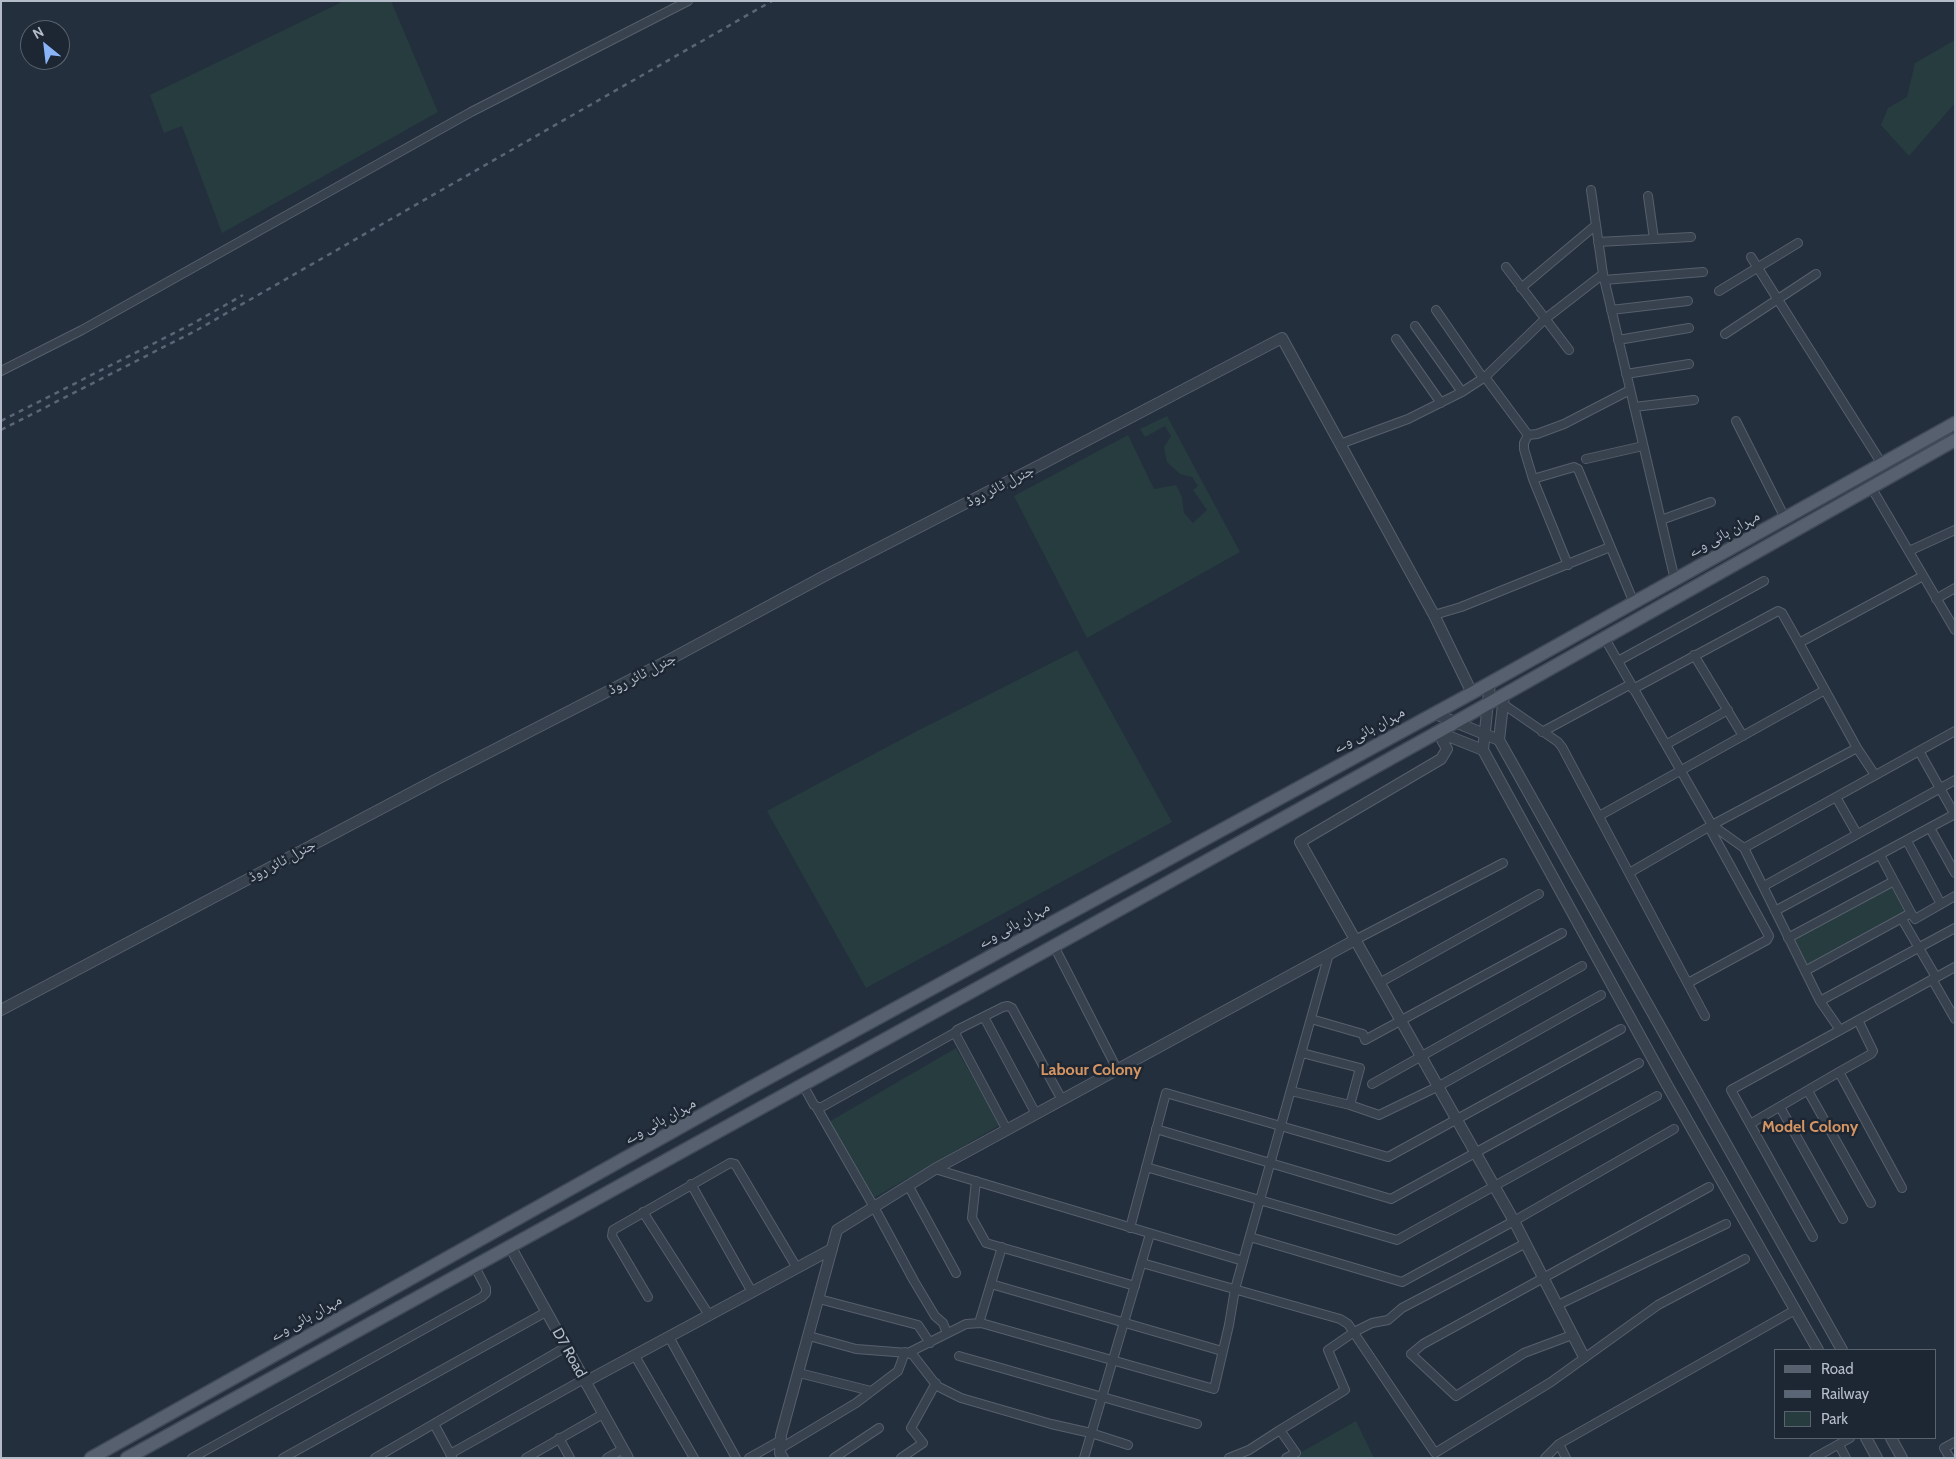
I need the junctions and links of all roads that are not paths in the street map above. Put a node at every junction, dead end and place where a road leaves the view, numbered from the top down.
1 (688, 1) edge
2 (1591, 190) dead end
3 (1648, 196) dead end
4 (1596, 225) junction
5 (1691, 237) dead end
6 (1654, 239) junction
7 (1598, 242) junction
8 (1798, 243) dead end
9 (1751, 257) dead end
10 (1506, 267) dead end
11 (1758, 268) junction
12 (1703, 272) dead end
13 (1816, 274) dead end
14 (1603, 277) junction
15 (1521, 288) junction
16 (1719, 291) dead end
17 (1779, 300) junction
18 (1688, 301) dead end
19 (1436, 310) dead end
20 (1611, 310) junction
21 (1545, 320) junction
22 (1415, 326) dead end
23 (1689, 328) dead end
24 (1725, 334) dead end
25 (1396, 340) dead end
26 (1618, 340) junction
27 (1568, 350) dead end
28 (1689, 364) dead end
29 (1, 372) edge
30 (1626, 374) junction
31 (1484, 377) junction
32 (1630, 390) junction
33 (1462, 392) junction
34 (1694, 400) dead end
35 (1441, 403) junction
36 (1634, 407) junction
37 (1736, 421) dead end
38 (1955, 423) edge
39 (1528, 435) junction
40 (1955, 440) edge
41 (1340, 444) junction
42 (1643, 446) junction
43 (1586, 459) dead end
44 (1882, 464) junction
45 (1533, 479) junction
46 (1871, 487) junction
47 (1711, 502) dead end
48 (1785, 518) junction
49 (1661, 520) junction
50 (1955, 530) edge
51 (1610, 547) junction
52 (1908, 551) junction
53 (1568, 565) junction
54 (1923, 576) junction
55 (1675, 580) junction
56 (1764, 581) dead end
57 (1955, 588) edge
58 (1936, 599) junction
59 (1634, 603) junction
60 (1434, 615) junction
61 (1955, 630) edge
62 (1604, 637) junction
63 (1799, 643) junction
64 (1694, 655) junction
65 (1618, 661) junction
66 (1490, 683) junction
67 (1632, 686) junction
68 (1825, 690) junction
69 (1472, 693) junction
70 (1503, 699) junction
71 (1488, 704) junction
72 (1728, 710) junction
73 (1433, 713) junction
74 (1455, 722) junction
75 (1955, 731) edge
76 (1438, 732) junction
77 (1542, 732) junction
78 (1484, 735) junction
79 (1743, 736) junction
80 (1498, 740) junction
81 (1667, 744) junction
82 (1858, 748) junction
83 (1483, 750) junction
84 (1918, 751) junction
85 (1681, 770) junction
86 (1875, 775) junction
87 (1955, 780) edge
88 (1939, 788) junction
89 (1836, 797) junction
90 (1955, 814) edge
91 (1599, 816) junction
92 (1710, 826) junction
93 (1930, 828) junction
94 (1856, 834) junction
95 (1907, 841) junction
96 (1744, 848) junction
97 (1880, 855) junction
98 (1503, 863) dead end
99 (1629, 872) junction
100 (1955, 873) edge
101 (1894, 881) junction
102 (1764, 886) junction
103 (1539, 894) dead end
104 (1955, 896) edge
105 (1941, 904) junction
106 (1775, 911) junction
107 (1911, 913) junction
108 (1902, 919) junction
109 (1955, 928) edge
110 (1562, 933) dead end
111 (1788, 938) junction
112 (1355, 940) junction
113 (1054, 946) junction
114 (1919, 948) junction
115 (1329, 954) junction
116 (1582, 966) dead end
117 (1955, 967) edge
118 (1805, 971) junction
119 (1934, 978) junction
120 (1381, 982) junction
121 (1688, 983) junction
122 (1601, 995) dead end
123 (1820, 1001) junction
124 (1, 1010) edge
125 (984, 1016) junction
126 (1706, 1016) dead end
127 (1311, 1019) junction
128 (1402, 1019) junction
129 (1955, 1019) edge
130 (1858, 1020) junction
131 (1621, 1029) dead end
132 (1840, 1030) junction
133 (956, 1032) junction
134 (1302, 1053) junction
135 (1422, 1056) junction
136 (1639, 1063) dead end
137 (1117, 1070) junction
138 (1839, 1072) junction
139 (1372, 1084) dead end
140 (803, 1085) junction
141 (1439, 1086) junction
142 (1291, 1091) junction
143 (1808, 1091) junction
144 (1657, 1096) dead end
145 (1062, 1100) junction
146 (1350, 1105) junction
147 (1780, 1107) junction
148 (817, 1108) junction
149 (1036, 1114) junction
150 (1457, 1118) junction
151 (688, 1124) junction
152 (1750, 1124) junction
153 (1281, 1125) junction
154 (1156, 1129) junction
155 (1674, 1129) dead end
156 (1007, 1130) junction
157 (699, 1143) junction
158 (1476, 1152) junction
159 (1271, 1163) junction
160 (1146, 1167) junction
161 (935, 1168) junction
162 (976, 1181) junction
163 (691, 1184) junction
164 (908, 1185) junction
165 (1495, 1186) junction
166 (1709, 1187) dead end
167 (1902, 1188) dead end
168 (1260, 1200) junction
169 (1871, 1203) dead end
170 (874, 1206) junction
171 (643, 1212) junction
172 (1843, 1219) dead end
173 (1514, 1221) junction
174 (1726, 1224) dead end
175 (1130, 1228) junction
176 (1150, 1234) junction
177 (1250, 1237) junction
178 (1812, 1237) dead end
179 (1526, 1243) junction
180 (510, 1248) junction
181 (1002, 1248) junction
182 (832, 1249) junction
183 (1745, 1259) dead end
184 (1243, 1261) junction
185 (1142, 1263) junction
186 (475, 1267) junction
187 (796, 1268) junction
188 (956, 1273) dead end
189 (1544, 1277) junction
190 (991, 1284) junction
191 (1135, 1286) junction
192 (1235, 1289) junction
193 (752, 1292) junction
194 (648, 1297) dead end
195 (819, 1299) junction
196 (1558, 1305) junction
197 (1795, 1310) junction
198 (546, 1312) junction
199 (709, 1316) junction
200 (979, 1323) junction
201 (1124, 1323) junction
202 (1354, 1332) junction
203 (947, 1333) junction
204 (1572, 1335) junction
205 (809, 1336) junction
206 (669, 1337) junction
207 (930, 1343) junction
208 (566, 1347) junction
209 (1817, 1349) edge
210 (1841, 1349) edge
211 (1222, 1351) junction
212 (906, 1352) junction
213 (635, 1356) junction
214 (959, 1356) dead end
215 (1584, 1357) junction
216 (1113, 1360) junction
217 (799, 1373) junction
218 (585, 1381) junction
219 (936, 1384) junction
220 (871, 1391) junction
221 (1102, 1397) junction
222 (603, 1414) junction
223 (434, 1424) junction
224 (1197, 1424) dead end
225 (879, 1428) dead end
226 (1280, 1430) junction
227 (1091, 1433) junction
228 (559, 1438) junction
229 (1848, 1439) edge
230 (1867, 1439) edge
231 (1892, 1439) edge
232 (1955, 1442) edge
233 (1558, 1444) junction
234 (1128, 1445) dead end
235 (1839, 1445) junction
236 (395, 1446) junction
237 (782, 1448) edge
238 (625, 1453) edge
239 (1433, 1455) edge
240 (452, 1456) edge
241 (1547, 1457) edge
242 (91, 1458) edge
243 (127, 1458) edge
244 (192, 1458) edge
245 (283, 1458) edge
246 (375, 1458) edge
247 (392, 1458) edge
248 (526, 1458) edge
249 (570, 1458) edge
250 (606, 1458) edge
251 (694, 1458) edge
252 (736, 1458) edge
253 (749, 1458) edge
254 (834, 1458) edge
255 (901, 1458) edge
256 (1084, 1458) edge
257 (1229, 1458) edge
258 (1286, 1458) edge
259 (1566, 1458) edge
260 (1814, 1458) edge
261 (1846, 1458) edge
262 (1877, 1458) edge
263 (1902, 1458) edge
264 (1950, 1458) edge

1 - 29 street
2 - 4 street
3 - 6 street
4 - 7 street
4 - 15 street
5 - 6 street
6 - 7 street
7 - 14 street
8 - 11 street
9 - 11 street
10 - 15 street
11 - 16 street
11 - 17 street
12 - 14 street
13 - 17 street
14 - 20 street
14 - 21 street
15 - 21 street
17 - 24 street
17 - 44 street
18 - 20 street
19 - 31 street
20 - 26 street
21 - 27 street
21 - 31 street
22 - 33 street
23 - 26 street
25 - 35 street
26 - 30 street
28 - 30 street
30 - 32 street
31 - 33 street
31 - 39 street
32 - 36 street
32 - 39 street
33 - 35 street
34 - 36 street
35 - 41 street
36 - 42 street
37 - 48 street
38 - 44 main road, مہران ہائی وے
39 - 45 street
40 - 46 main road, مہران ہائی وے
41 - 60 street
41 - 124 street, جنرل ٹائر روڈ
42 - 43 street
42 - 49 street
44 - 48 main road, مہران ہائی وے
45 - 51 street
45 - 53 street
46 - 52 street
46 - 62 main road, مہران ہائی وے
47 - 49 street
48 - 55 main road, مہران ہائی وے
49 - 55 street
50 - 52 street
51 - 53 street
51 - 59 street
52 - 54 street
53 - 60 street
54 - 58 street
54 - 63 street
55 - 59 main road, مہران ہائی وے
56 - 65 street
57 - 58 street
58 - 61 street
59 - 66 main road, مہران ہائی وے
60 - 69 street
62 - 65 street
62 - 70 main road, مہران ہائی وے
63 - 64 street
63 - 68 street
64 - 67 street
64 - 72 street
65 - 67 street
66 - 69 main road, مہران ہائی وے
66 - 71 street
67 - 77 street
67 - 81 street
68 - 79 street
68 - 82 street
69 - 73 main road, مہران ہائی وے
70 - 71 main road, مہران ہائی وے
70 - 77 street
70 - 80 street
71 - 74 main road, مہران ہائی وے
71 - 78 street
72 - 79 street
72 - 81 street
73 - 74 street
73 - 151 main road, مہران ہائی وے
74 - 76 main road, مہران ہائی وے
74 - 78 street
75 - 84 street
76 - 83 street
76 - 112 street
76 - 113 main road, مہران ہائی وے
77 - 91 street
78 - 80 street
78 - 83 street
79 - 85 street
80 - 210 street
81 - 85 street
82 - 86 street
82 - 92 street
83 - 197 street
84 - 86 street
84 - 88 street
85 - 91 street
85 - 92 street
86 - 89 street
87 - 88 street
88 - 90 street
88 - 94 street
89 - 94 street
89 - 96 street
90 - 93 street
91 - 99 street
92 - 96 street
92 - 99 street
92 - 121 street
93 - 95 street
93 - 100 street
94 - 102 street
95 - 97 street
95 - 105 street
96 - 102 street
97 - 101 street
97 - 106 street
98 - 112 street
99 - 121 street
101 - 107 street
101 - 111 street
102 - 106 street
103 - 120 street
104 - 105 street
105 - 107 street
106 - 111 street
107 - 108 street
108 - 114 street
108 - 118 street
109 - 114 street
110 - 128 street
111 - 118 street
112 - 115 street
112 - 120 street
113 - 137 street
113 - 140 main road, مہران ہائی وے
114 - 119 street
114 - 123 street
115 - 127 street
115 - 137 street
116 - 135 street
117 - 119 street
118 - 123 street
119 - 129 street
119 - 130 street
120 - 128 street
121 - 126 street
122 - 141 street
123 - 132 street
125 - 133 street
125 - 145 street
125 - 149 street
127 - 128 street
127 - 134 street
128 - 135 street
130 - 132 street
130 - 138 street
131 - 150 street
132 - 152 street
133 - 148 street
133 - 156 street
134 - 142 street
134 - 146 street
135 - 139 street
135 - 141 street
136 - 158 street
137 - 145 street
138 - 143 street
138 - 167 street
140 - 148 street
140 - 157 main road, مہران ہائی وے
141 - 146 street
141 - 150 street
142 - 146 street
142 - 153 street
143 - 147 street
143 - 169 street
144 - 165 street
145 - 149 street
147 - 152 street
147 - 172 street
148 - 170 street
149 - 156 street
150 - 153 street
150 - 158 street
151 - 157 main road
151 - 242 main road, مہران ہائی وے
152 - 178 street
153 - 154 street
153 - 159 street
154 - 159 street
154 - 160 street
155 - 173 street
156 - 161 street
157 - 180 main road, مہران ہائی وے
158 - 159 street
158 - 165 street
159 - 168 street
160 - 168 street
160 - 175 street
161 - 162 street
161 - 164 street
162 - 175 street
162 - 181 street
163 - 171 street
163 - 187 street
163 - 193 street
164 - 170 street
164 - 188 street
165 - 168 street
165 - 173 street
166 - 189 street
168 - 177 street
170 - 182 street
170 - 203 street
171 - 194 street
171 - 199 street
173 - 177 street
173 - 179 street
174 - 196 street
175 - 176 street
176 - 184 street
176 - 185 street
177 - 184 street
179 - 189 street
179 - 202 street
180 - 186 main road, مہران ہائی وے
180 - 198 street, D7 Road
181 - 190 street
181 - 191 street
182 - 187 street
182 - 195 street
183 - 215 street
184 - 192 street
185 - 191 street
185 - 192 street
186 - 243 main road, مہران ہائی وے
186 - 244 street
187 - 193 street
189 - 196 street
189 - 204 street
190 - 200 street
190 - 201 street
191 - 201 street
192 - 202 street
192 - 211 street
193 - 199 street
195 - 205 street
195 - 207 street
196 - 204 street
197 - 209 street
197 - 233 street
198 - 208 street, D7 Road
198 - 245 street
199 - 206 street
200 - 203 street
200 - 216 street
201 - 211 street
201 - 216 street
202 - 226 street
202 - 239 street
203 - 207 street
204 - 215 street
205 - 212 street
205 - 217 street
206 - 213 street
206 - 252 street
207 - 212 street
208 - 218 street, D7 Road
208 - 223 street
211 - 216 street
212 - 219 street
212 - 220 street
213 - 218 street
213 - 251 street
214 - 221 street
215 - 239 street
216 - 221 street
217 - 220 street
217 - 237 street
218 - 222 street, D7 Road
218 - 240 street
219 - 227 street
219 - 255 street
220 - 237 street
221 - 224 street
221 - 227 street
222 - 228 street
222 - 238 street, D7 Road
223 - 236 street
223 - 240 street
225 - 254 street
226 - 257 street
226 - 258 street
227 - 234 street
227 - 256 street
228 - 248 street
228 - 249 street
229 - 235 street
230 - 262 street
231 - 263 street
232 - 264 street
233 - 241 street
233 - 259 street
235 - 260 street
235 - 261 street
236 - 246 street
236 - 247 street
237 - 253 street
238 - 250 street

